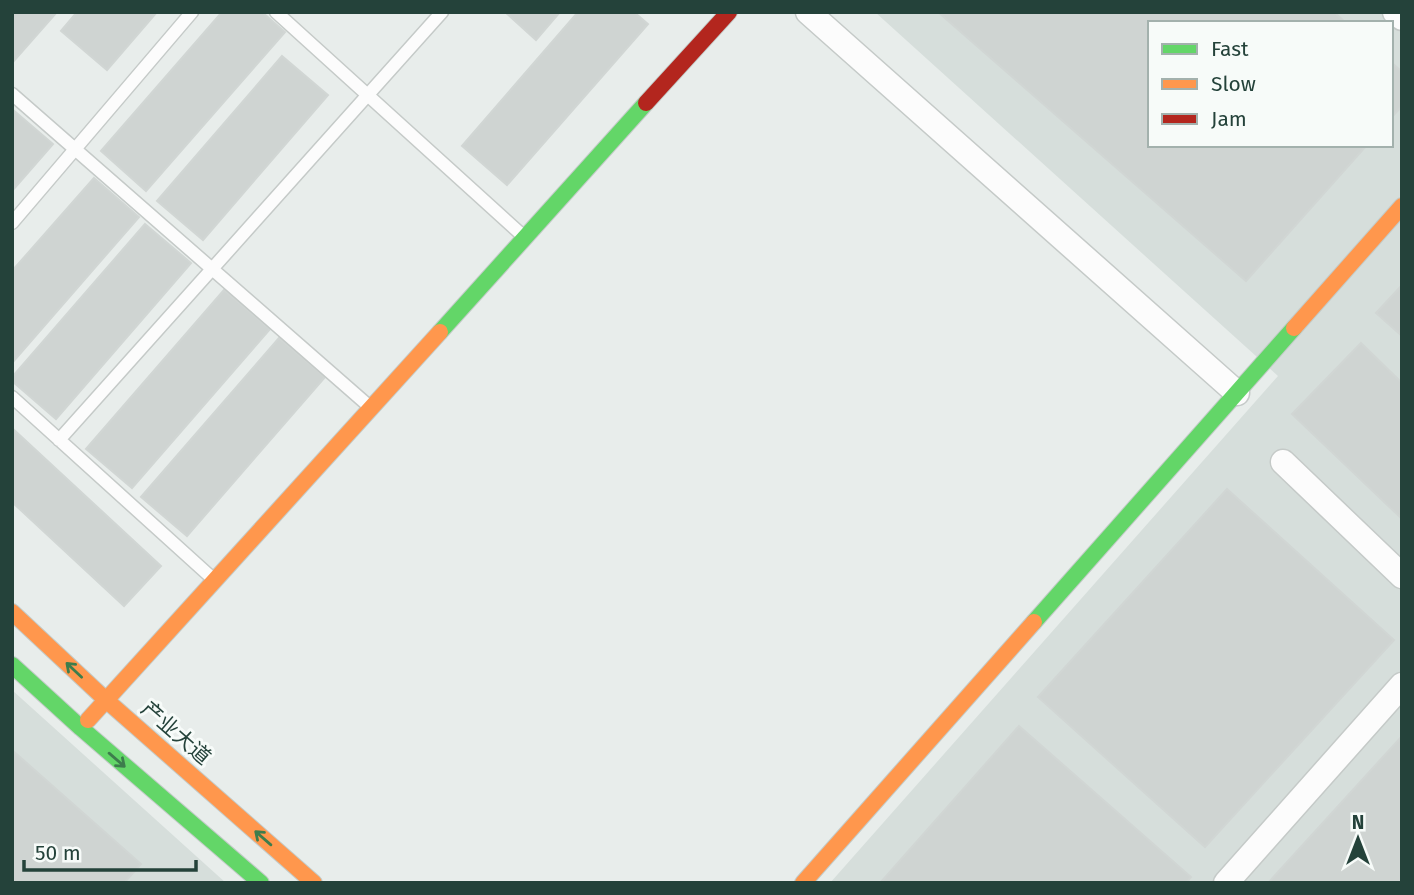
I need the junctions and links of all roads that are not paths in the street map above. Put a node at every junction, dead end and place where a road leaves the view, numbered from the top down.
1 (192, 12) edge
2 (276, 12) edge
3 (442, 12) edge
4 (729, 12) edge
5 (808, 12) edge
6 (1395, 12) edge
7 (1402, 18) edge
8 (12, 94) edge
9 (367, 95) junction
10 (76, 149) junction
11 (1402, 206) edge
12 (12, 223) edge
13 (525, 238) junction
14 (212, 269) junction
15 (1237, 393) junction
16 (12, 397) edge
17 (371, 408) junction
18 (59, 440) junction
19 (1283, 462) dead end
20 (1402, 576) edge
21 (215, 580) junction
22 (12, 612) edge
23 (12, 665) edge
24 (1402, 685) edge
25 (106, 700) junction
26 (80, 728) junction
27 (261, 883) edge
28 (314, 883) edge
29 (803, 883) edge
30 (1226, 883) edge

1 - 10 lane
2 - 9 lane
3 - 9 lane
4 - 13 street
5 - 15 street
6 - 7 street
8 - 10 lane
9 - 13 lane
9 - 14 lane
10 - 12 lane
10 - 14 lane
11 - 15 street
13 - 17 street
14 - 17 lane
14 - 18 lane
15 - 29 street
16 - 18 lane
17 - 21 street
18 - 21 lane
19 - 20 street
21 - 25 street
25 -> 22 street, 产业大道
23 - 26 street
24 - 30 street
25 - 26 street
28 -> 25 street, 产业大道
26 -> 27 street

